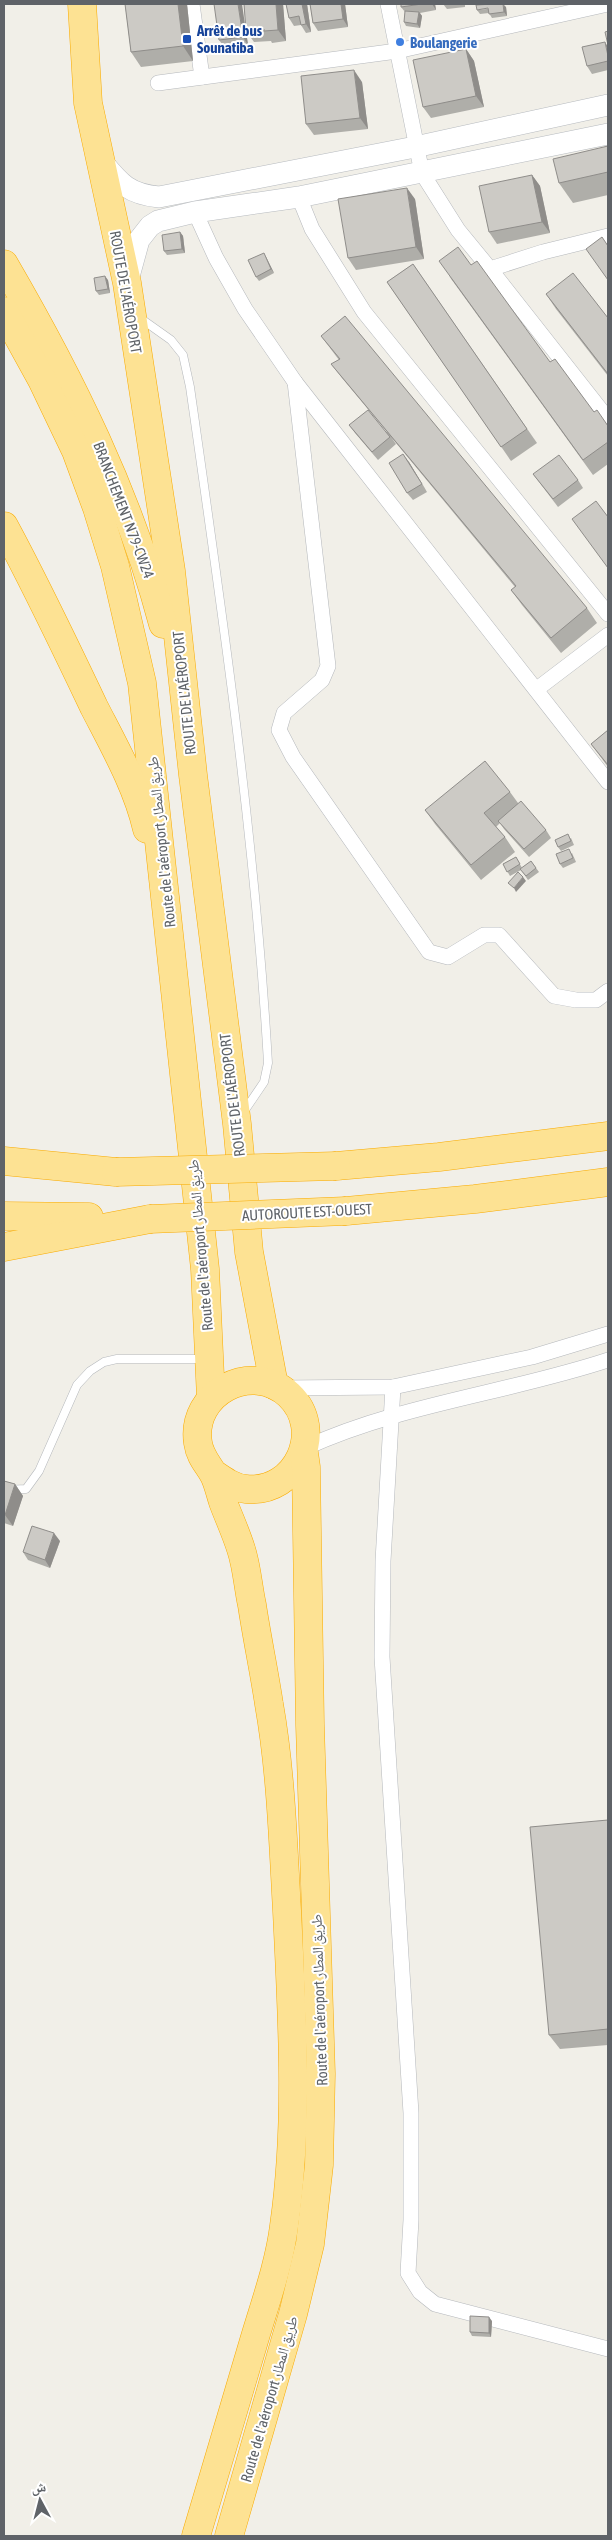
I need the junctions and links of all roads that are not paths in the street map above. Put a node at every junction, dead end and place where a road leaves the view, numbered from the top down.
1 (82, 4) edge
2 (192, 4) edge
3 (388, 4) edge
4 (608, 4) edge
5 (397, 51) junction
6 (202, 77) junction
7 (158, 83) dead end
8 (608, 105) edge
9 (608, 134) edge
10 (415, 147) junction
11 (99, 157) junction
12 (422, 173) junction
13 (299, 197) junction
14 (195, 212) junction
15 (608, 236) edge
16 (4, 264) edge
17 (490, 269) junction
18 (127, 283) junction
19 (4, 311) edge
20 (131, 312) junction
21 (295, 382) junction
22 (608, 419) edge
23 (4, 526) edge
24 (608, 614) edge
25 (608, 635) edge
26 (537, 689) junction
27 (193, 775) junction
28 (608, 782) edge
29 (169, 916) junction
30 (608, 991) edge
31 (236, 1124) junction
32 (608, 1136) edge
33 (4, 1161) edge
34 (116, 1172) junction
35 (4, 1173) edge
36 (608, 1182) edge
37 (4, 1216) edge
38 (150, 1219) junction
39 (4, 1247) edge
40 (608, 1334) edge
41 (209, 1359) junction
42 (608, 1360) edge
43 (278, 1386) junction
44 (393, 1387) junction
45 (211, 1398) junction
46 (392, 1415) junction
47 (305, 1450) junction
48 (214, 1474) junction
49 (4, 1490) edge
50 (608, 2349) edge
51 (196, 2536) edge
52 (229, 2536) edge

1 - 11 highway, ROUTE DE L'AÉROPORT
2 - 6 street
3 - 5 street
4 - 5 street
5 - 6 street
5 - 10 street
6 - 7 street
8 - 10 street
9 - 12 street
10 - 11 street
10 - 12 street
11 - 18 highway, ROUTE DE L'AÉROPORT
12 - 13 street
12 - 17 street
13 - 14 street
13 - 24 street
14 - 18 street
14 - 21 street
15 - 17 street
16 - 27 highway, BRANCHEMENT N79-CW24
17 - 22 street
18 - 20 highway, ROUTE DE L'AÉROPORT
19 - 29 highway, Route de l'aéroport طريق المطار
20 - 27 highway, ROUTE DE L'AÉROPORT
20 - 31 lane
21 - 26 street
21 - 30 street
23 - 29 highway
25 - 26 street
26 - 28 street
27 - 31 highway, ROUTE DE L'AÉROPORT
29 - 41 highway, Route de l'aéroport طريق المطار
31 - 43 highway, ROUTE DE L'AÉROPORT
32 - 34 highway, bridge
33 - 34 highway
34 - 35 highway
36 - 38 highway, AUTOROUTE EST-OUEST, bridge
37 - 38 highway, AUTOROUTE EST-OUEST
38 - 39 highway
40 - 44 street
41 - 45 highway, Route de l'aéroport طريق المطار
41 - 49 lane
42 - 46 street
43 - 44 street
43 - 45 highway
43 - 47 highway
44 - 46 street
45 - 48 highway
46 - 47 street
46 - 50 street
47 - 48 highway
47 - 52 highway, Route de l'aéroport طريق المطار
48 - 51 highway, Route de l'aéroport طريق المطار

